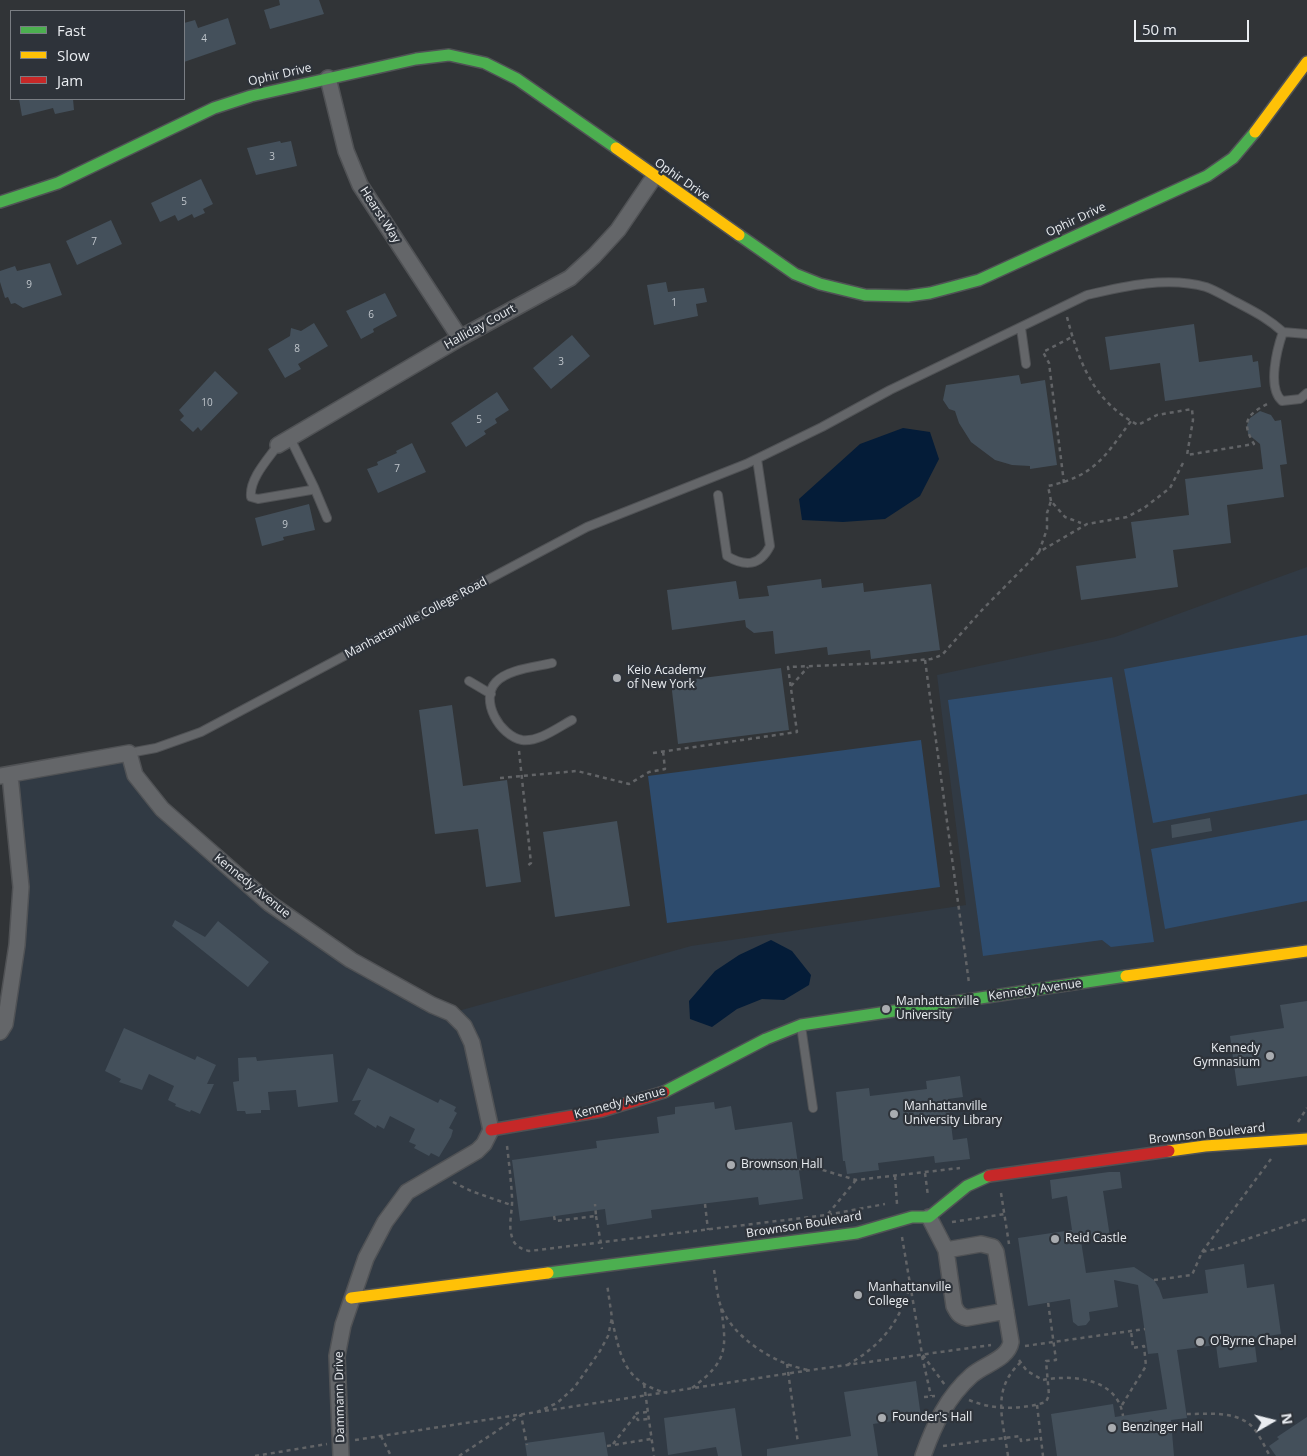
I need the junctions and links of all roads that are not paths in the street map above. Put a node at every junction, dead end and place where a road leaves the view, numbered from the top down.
1 (1307, 62) edge
2 (328, 78) junction
3 (654, 177) junction
4 (0, 202) edge
5 (1021, 328) junction
6 (1283, 332) junction
7 (1307, 334) edge
8 (460, 338) junction
9 (1026, 364) dead end
10 (1307, 393) edge
11 (284, 442) junction
12 (757, 459) junction
13 (314, 487) junction
14 (718, 494) dead end
15 (327, 518) dead end
16 (552, 663) dead end
17 (469, 681) dead end
18 (491, 694) junction
19 (572, 720) dead end
20 (129, 753) junction
21 (5, 776) edge
22 (1307, 952) edge
23 (801, 1026) junction
24 (0, 1032) edge
25 (813, 1108) dead end
26 (498, 1129) junction
27 (1307, 1139) edge
28 (933, 1214) junction
29 (946, 1250) junction
30 (351, 1298) junction
31 (1006, 1311) junction
32 (340, 1449) edge
33 (924, 1452) edge

1 - 3 street, Ophir Drive
2 - 3 street, Ophir Drive
2 - 4 street, Ophir Drive
2 - 8 street, Hearst Way
3 - 8 street, Halliday Court
5 - 6 lane, Manhattanville College Road
5 - 9 lane
5 - 12 lane, Manhattanville College Road
6 - 7 lane
6 - 10 lane
8 - 11 street, Halliday Court
11 - 13 lane
11 - 13 lane
12 - 14 lane
12 - 20 lane, Manhattanville College Road
13 - 15 lane
16 - 18 lane
17 - 18 lane
18 - 19 lane
20 - 21 street, Manhattanville College Road
20 - 26 street, Kennedy Avenue
21 - 24 street
22 - 23 street, Kennedy Avenue
23 - 25 lane
23 - 26 street, Kennedy Avenue
26 - 30 street, Dammann Drive
27 - 28 street, Brownson Boulevard
28 - 29 street
28 - 30 street, Brownson Boulevard
29 - 31 street
29 - 31 street
30 - 32 street, Dammann Drive
31 - 33 street

